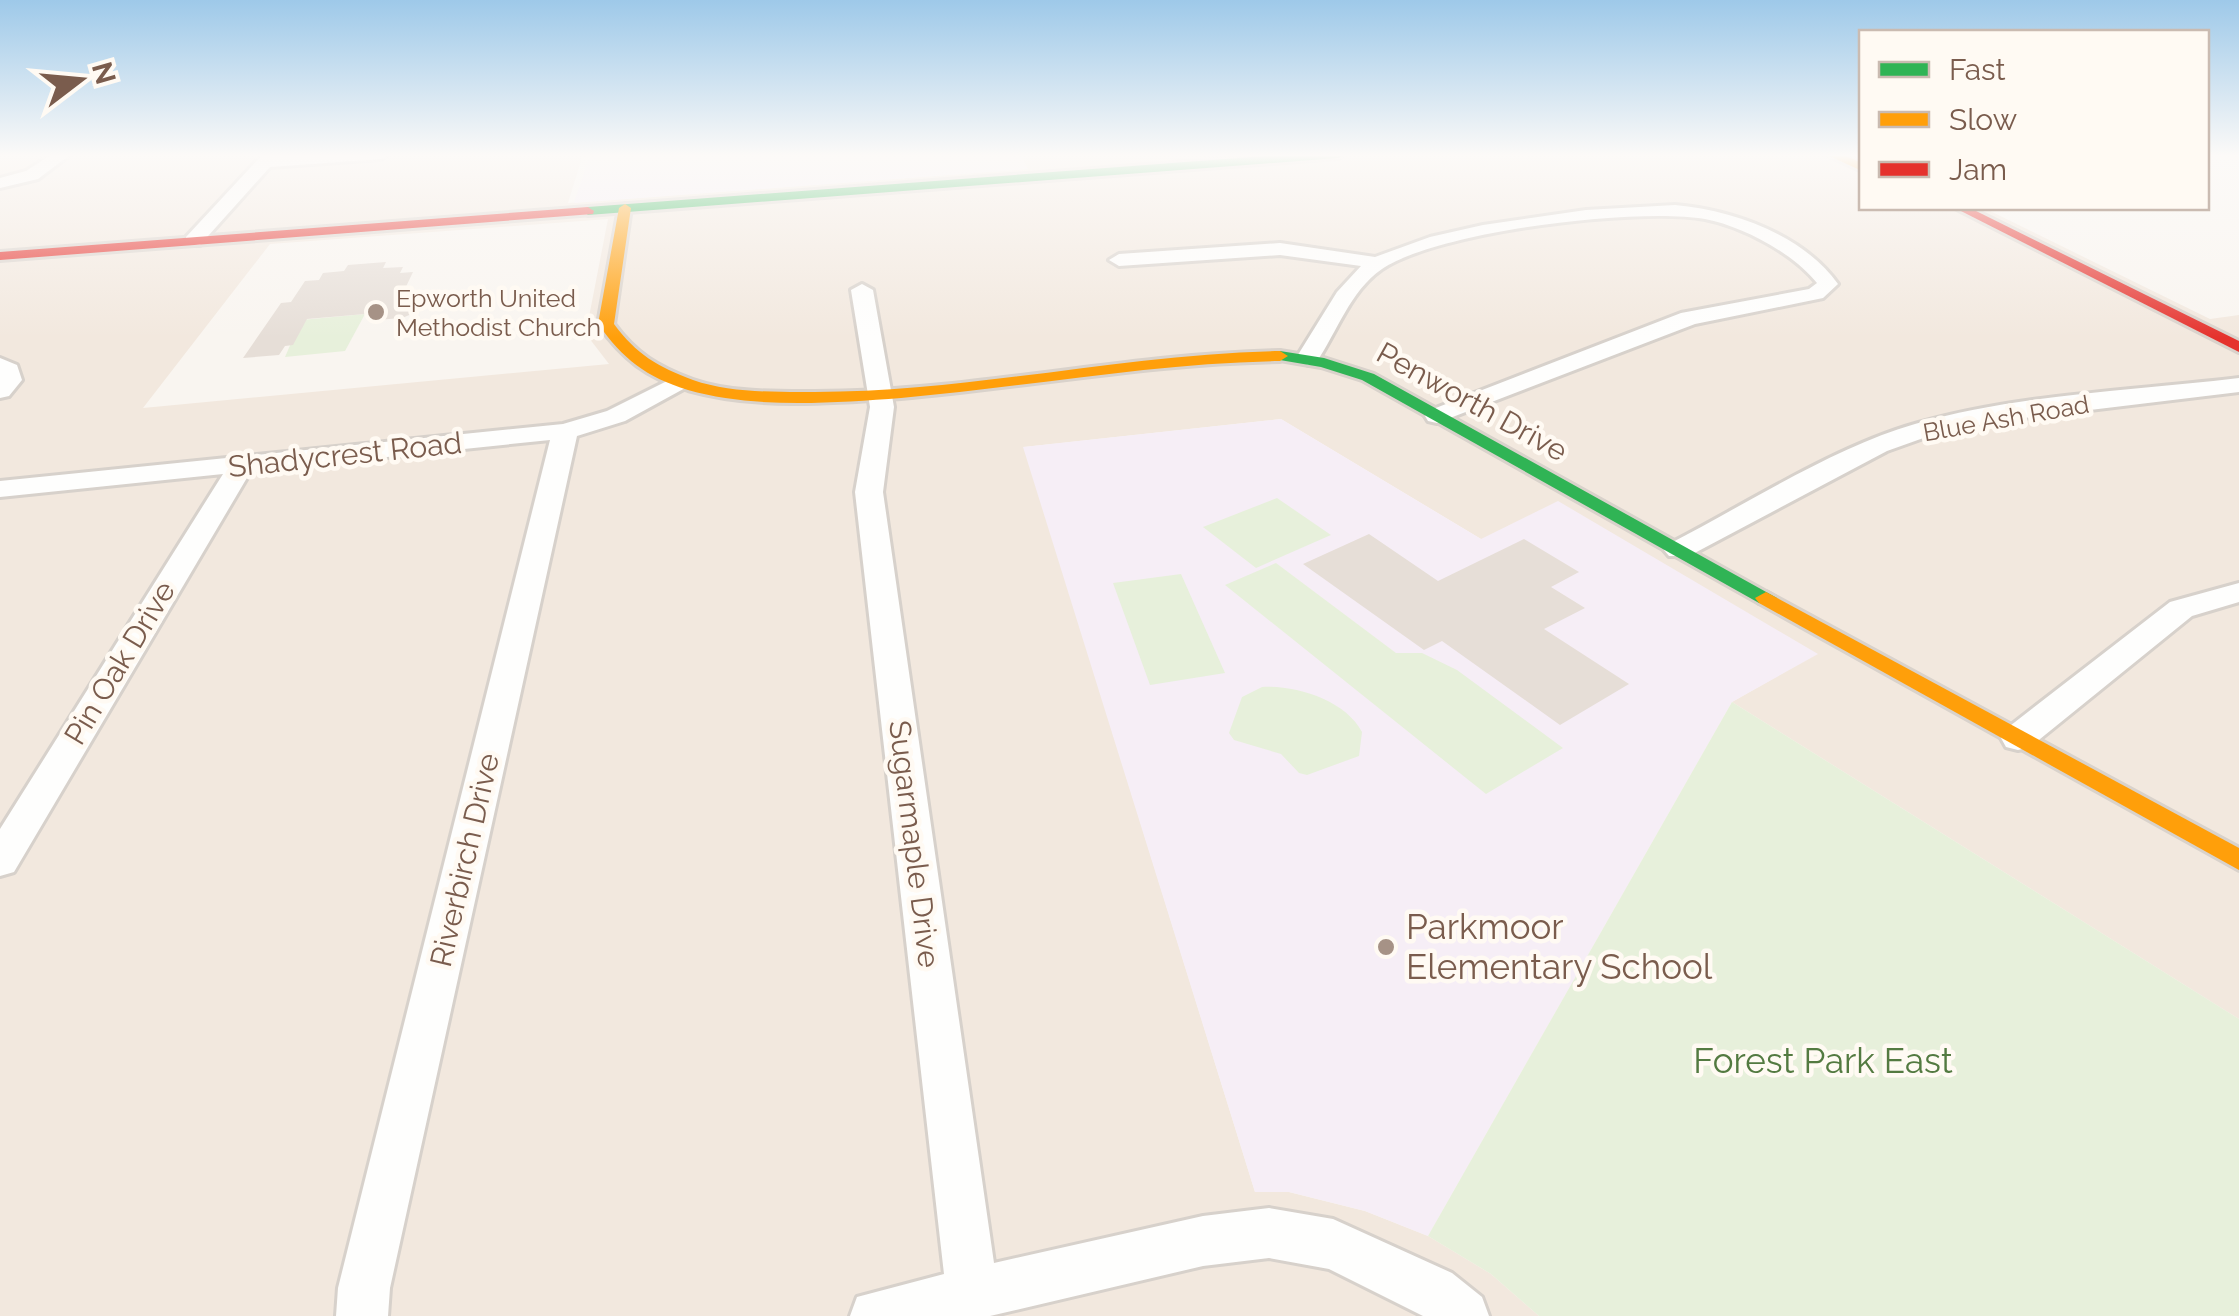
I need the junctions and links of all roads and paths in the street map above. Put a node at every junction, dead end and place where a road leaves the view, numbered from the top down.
1 (217, 215) edge
2 (531, 215) edge
3 (624, 215) edge
4 (1624, 215) edge
5 (1714, 215) edge
6 (1974, 215) edge
7 (193, 242) junction
8 (0, 256) edge
9 (1119, 260) dead end
10 (1376, 263) junction
11 (862, 290) dead end
12 (2239, 347) edge
13 (1308, 358) junction
14 (679, 382) junction
15 (2239, 385) edge
16 (880, 393) junction
17 (1437, 416) junction
18 (566, 431) junction
19 (242, 466) junction
20 (0, 489) edge
21 (1679, 550) junction
22 (2239, 592) edge
23 (2018, 738) junction
24 (2239, 860) edge
25 (0, 861) edge
26 (972, 1294) junction
27 (363, 1302) edge
28 (876, 1316) edge
29 (1462, 1316) edge

1 - 7 street
2 - 7 street
3 - 14 street, Penworth Drive
4 - 10 street
5 - 17 street
6 - 12 street
7 - 8 street
9 - 10 street
10 - 13 street
11 - 16 street, Sugarmaple Drive
13 - 16 street, Penworth Drive
13 - 17 street, Penworth Drive
14 - 16 street, Penworth Drive
14 - 18 street, Shadycrest Road
15 - 21 street, Blue Ash Road
16 - 26 street, Sugarmaple Drive
17 - 21 street, Penworth Drive
18 - 19 street, Shadycrest Road
18 - 27 street, Riverbirch Drive
19 - 20 street, Shadycrest Road
19 - 25 street, Pin Oak Drive
21 - 23 street, Penworth Drive
22 - 23 street
23 - 24 street, Penworth Drive
26 - 28 street
26 - 29 street

